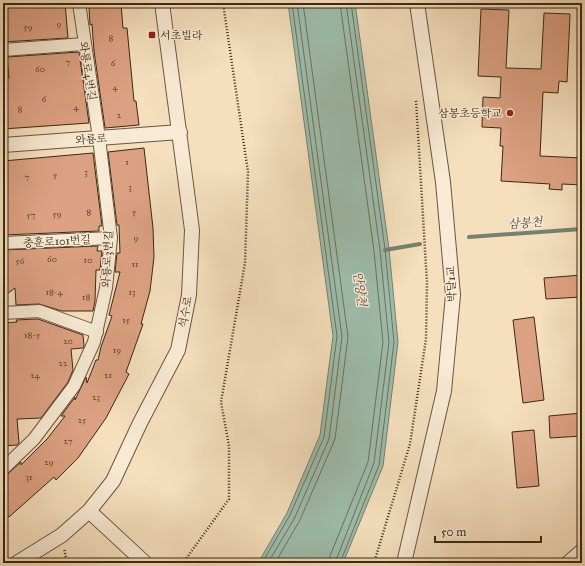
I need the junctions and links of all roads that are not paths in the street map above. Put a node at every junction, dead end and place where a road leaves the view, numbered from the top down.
1 (79, 3) edge
2 (162, 3) edge
3 (417, 3) edge
4 (84, 44) junction
5 (3, 50) edge
6 (180, 132) junction
7 (99, 138) junction
8 (3, 145) edge
9 (110, 238) junction
10 (3, 243) edge
11 (3, 313) edge
12 (97, 332) junction
13 (3, 469) edge
14 (89, 511) junction
15 (582, 551) edge
16 (17, 563) edge
17 (145, 563) edge
18 (404, 563) edge
19 (568, 563) edge

1 - 4 street, 와룡로4번길
2 - 6 street, 석수로
3 - 18 street, 박달1교
4 - 5 street
4 - 7 street, 와룡로4번길
6 - 7 street, 와룡로
6 - 14 street, 석수로
7 - 8 street, 와룡로
7 - 9 street, 와룡로3번길
9 - 10 street, 충훈로101번길
9 - 12 street, 와룡로3번길
11 - 12 street
12 - 13 street, 와룡로3번길
14 - 16 street, 석수로
14 - 17 street
15 - 19 street

